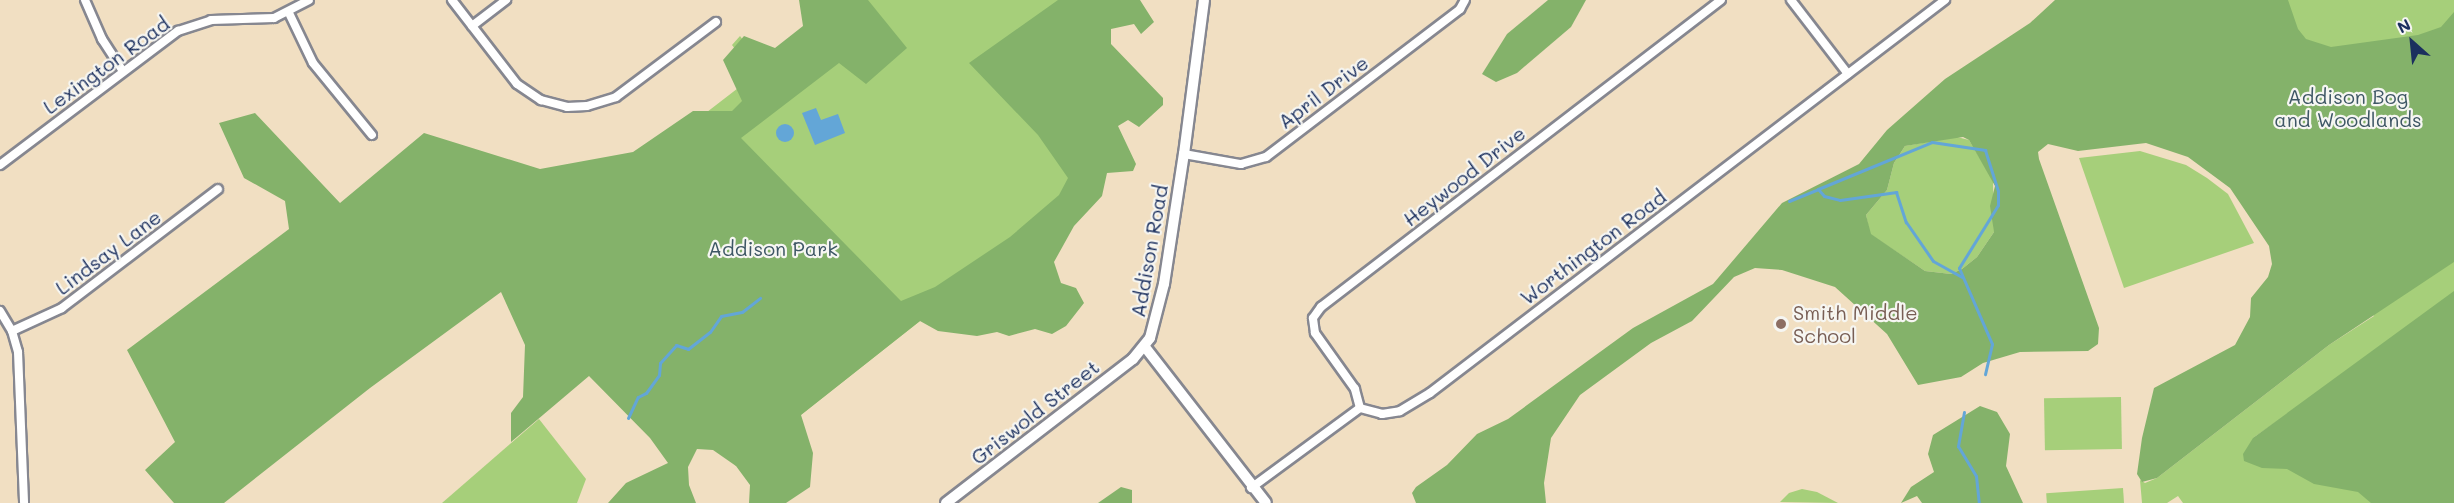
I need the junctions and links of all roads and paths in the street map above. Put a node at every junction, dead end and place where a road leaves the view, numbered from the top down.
1 (86, 0) edge
2 (309, 0) edge
3 (452, 0) edge
4 (506, 0) edge
5 (1204, 0) edge
6 (1465, 0) edge
7 (1720, 0) edge
8 (1791, 0) edge
9 (1945, 0) edge
10 (289, 13) junction
11 (716, 22) dead end
12 (472, 26) junction
13 (123, 71) junction
14 (1848, 74) junction
15 (372, 135) dead end
16 (1184, 154) junction
17 (0, 165) edge
18 (218, 189) dead end
19 (0, 311) edge
20 (12, 331) junction
21 (1145, 347) junction
22 (1360, 408) junction
23 (1251, 488) junction
24 (24, 503) edge
25 (946, 503) edge
26 (1266, 503) edge

1 - 13 street
2 - 10 street, Lexington Road
3 - 12 street
4 - 12 street
5 - 16 main road, Addison Road
6 - 16 street, April Drive
7 - 22 street, Heywood Drive
8 - 14 street
9 - 14 street, Worthington Road
10 - 13 street, Lexington Road
10 - 15 street
11 - 12 street
13 - 17 street, Lexington Road
14 - 22 street, Worthington Road
16 - 21 main road, Addison Road
18 - 20 street, Lindsay Lane
19 - 20 street
20 - 24 street
21 - 23 main road, Addison Road
21 - 25 main road, Griswold Street
22 - 23 street
23 - 26 main road, Addison Road

